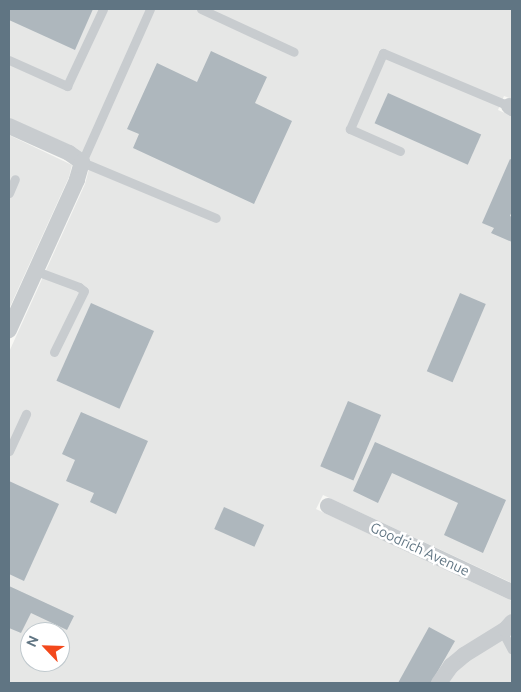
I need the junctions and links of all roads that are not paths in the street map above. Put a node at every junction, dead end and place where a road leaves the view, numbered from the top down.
1 (103, 9) edge
2 (150, 9) edge
3 (201, 9) edge
4 (294, 52) dead end
5 (9, 60) edge
6 (510, 107) edge
7 (9, 126) edge
8 (400, 151) dead end
9 (82, 162) junction
10 (15, 179) dead end
11 (9, 193) edge
12 (216, 218) dead end
13 (36, 271) junction
14 (9, 330) edge
15 (54, 352) dead end
16 (26, 414) dead end
17 (9, 451) edge
18 (328, 506) dead end
19 (512, 592) edge
20 (507, 627) edge
21 (512, 650) edge
22 (439, 683) edge

1 - 5 lane
2 - 9 lane
3 - 4 lane
6 - 8 lane
7 - 9 street
9 - 12 lane
9 - 13 street
10 - 11 lane
13 - 14 street
13 - 15 lane
16 - 17 lane
18 - 19 street, Goodrich Avenue
20 - 21 lane
20 - 22 street

